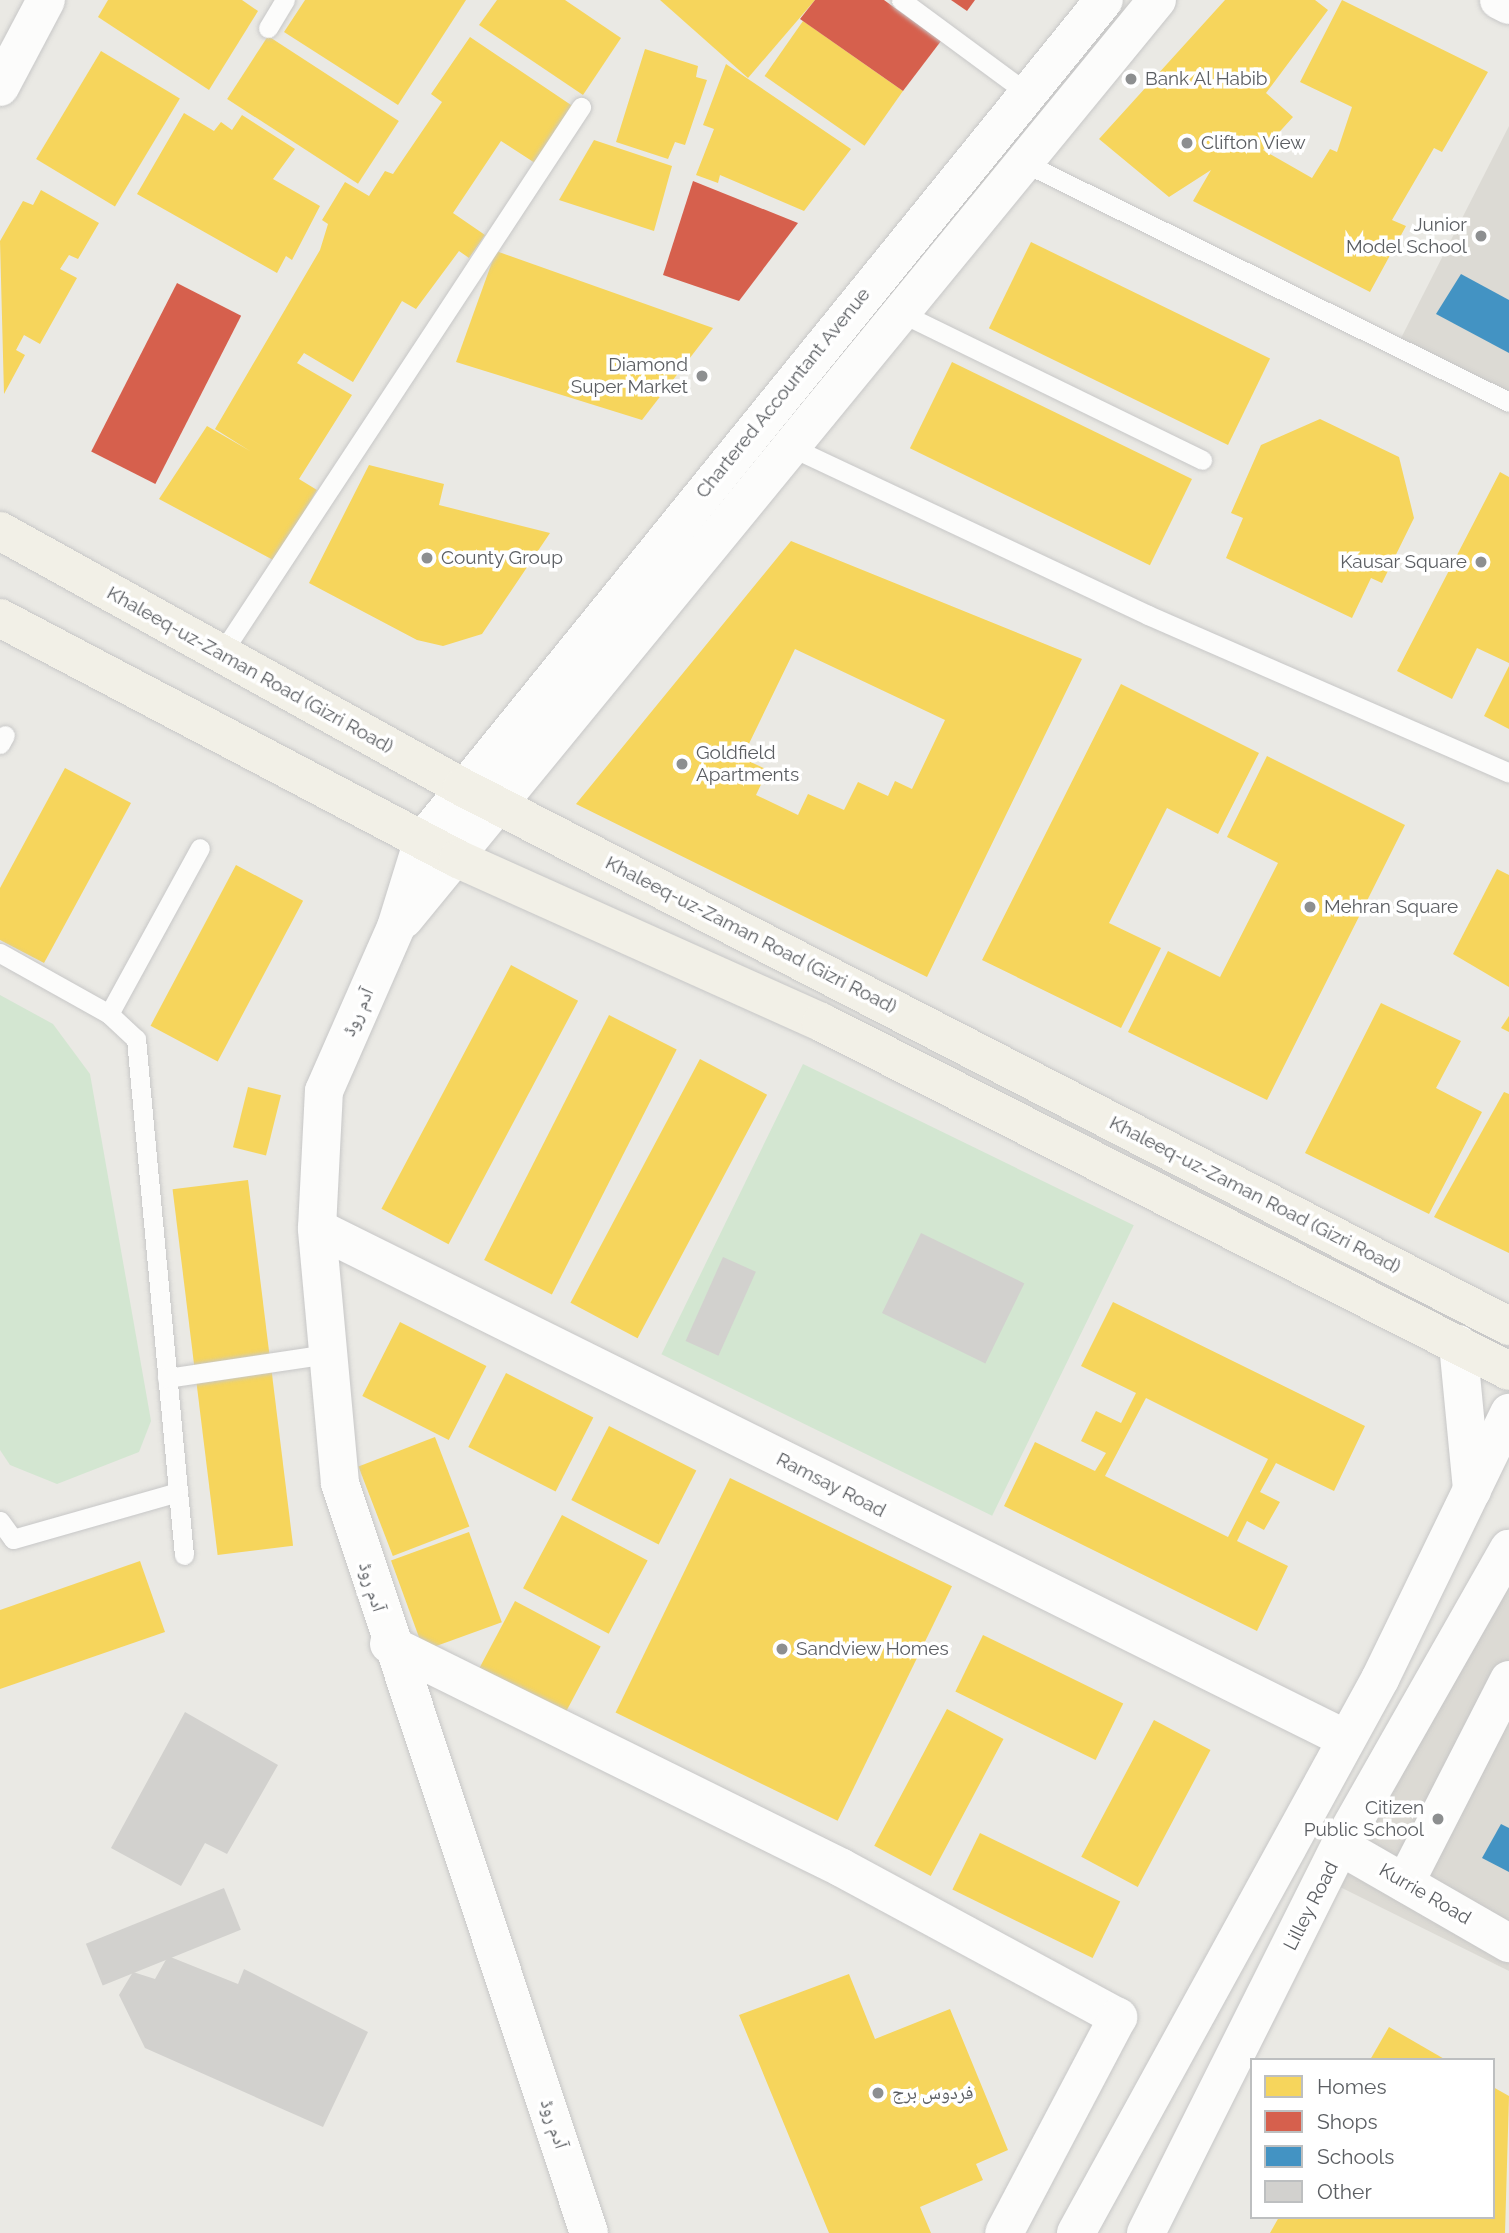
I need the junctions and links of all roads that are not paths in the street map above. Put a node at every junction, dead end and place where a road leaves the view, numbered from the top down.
1 (46, 0) edge
2 (285, 0) edge
3 (901, 0) edge
4 (1104, 0) edge
5 (1157, 0) edge
6 (1499, 0) edge
7 (1509, 5) edge
8 (268, 28) dead end
9 (0, 87) edge
10 (1027, 93) junction
11 (581, 107) dead end
12 (1023, 162) junction
13 (901, 313) junction
14 (1509, 402) edge
15 (793, 448) junction
16 (1202, 460) dead end
17 (0, 531) edge
18 (0, 618) edge
19 (222, 654) junction
20 (1509, 773) edge
21 (462, 787) junction
22 (501, 806) junction
23 (423, 839) junction
24 (200, 848) dead end
25 (458, 859) junction
26 (396, 927) junction
27 (0, 953) edge
28 (109, 1014) junction
29 (317, 1228) junction
30 (1509, 1326) edge
31 (1458, 1343) junction
32 (328, 1354) junction
33 (1509, 1371) edge
34 (167, 1378) junction
35 (1509, 1413) edge
36 (178, 1492) junction
37 (1472, 1492) junction
38 (0, 1521) edge
39 (7, 1542) edge
40 (1509, 1549) edge
41 (184, 1555) dead end
42 (389, 1644) junction
43 (1509, 1680) edge
44 (1346, 1739) junction
45 (1340, 1846) junction
46 (1405, 1883) junction
47 (1509, 1942) edge
48 (589, 2233) edge
49 (1004, 2233) edge
50 (1076, 2233) edge
51 (1146, 2233) edge

1 - 9 street
2 - 8 lane
3 - 10 lane
4 - 10 street, Chartered Accountant Avenue
5 - 12 street
6 - 7 street
10 - 21 street, Chartered Accountant Avenue
11 - 19 lane
12 - 13 street
12 - 14 lane
13 - 15 street
13 - 16 lane
15 - 20 lane
15 - 22 street, آدم روڈ
17 - 19 main road, Khaleeq-uz-Zaman Road (Gizri Road)
18 - 23 main road, Khaleeq-uz-Zaman Road (Gizri Road)
19 - 21 main road, Khaleeq-uz-Zaman Road (Gizri Road)
21 - 22 main road, Khaleeq-uz-Zaman Road (Gizri Road)
21 - 23 street, آدم روڈ
22 - 25 street, آدم روڈ
22 - 30 main road, Khaleeq-uz-Zaman Road (Gizri Road)
23 - 25 main road, Khaleeq-uz-Zaman Road (Gizri Road)
23 - 26 street, آدم روڈ
24 - 28 lane
25 - 26 street, آدم روڈ
25 - 31 main road, Khaleeq-uz-Zaman Road (Gizri Road)
26 - 29 street, آدم روڈ
27 - 28 lane
28 - 34 lane
29 - 32 street, آدم روڈ
29 - 44 street, Ramsay Road
31 - 33 main road, Khaleeq-uz-Zaman Road (Gizri Road)
31 - 37 street
32 - 34 lane
32 - 42 street, آدم روڈ
34 - 36 lane
35 - 37 street
36 - 39 lane
36 - 41 lane
37 - 44 street
38 - 39 lane
40 - 45 street, Lilley Road
42 - 48 street, آدم روڈ
42 - 49 street
43 - 46 street
44 - 50 street
45 - 46 street, Kurrie Road
45 - 51 street, Lilley Road
46 - 47 street, Kurrie Road

